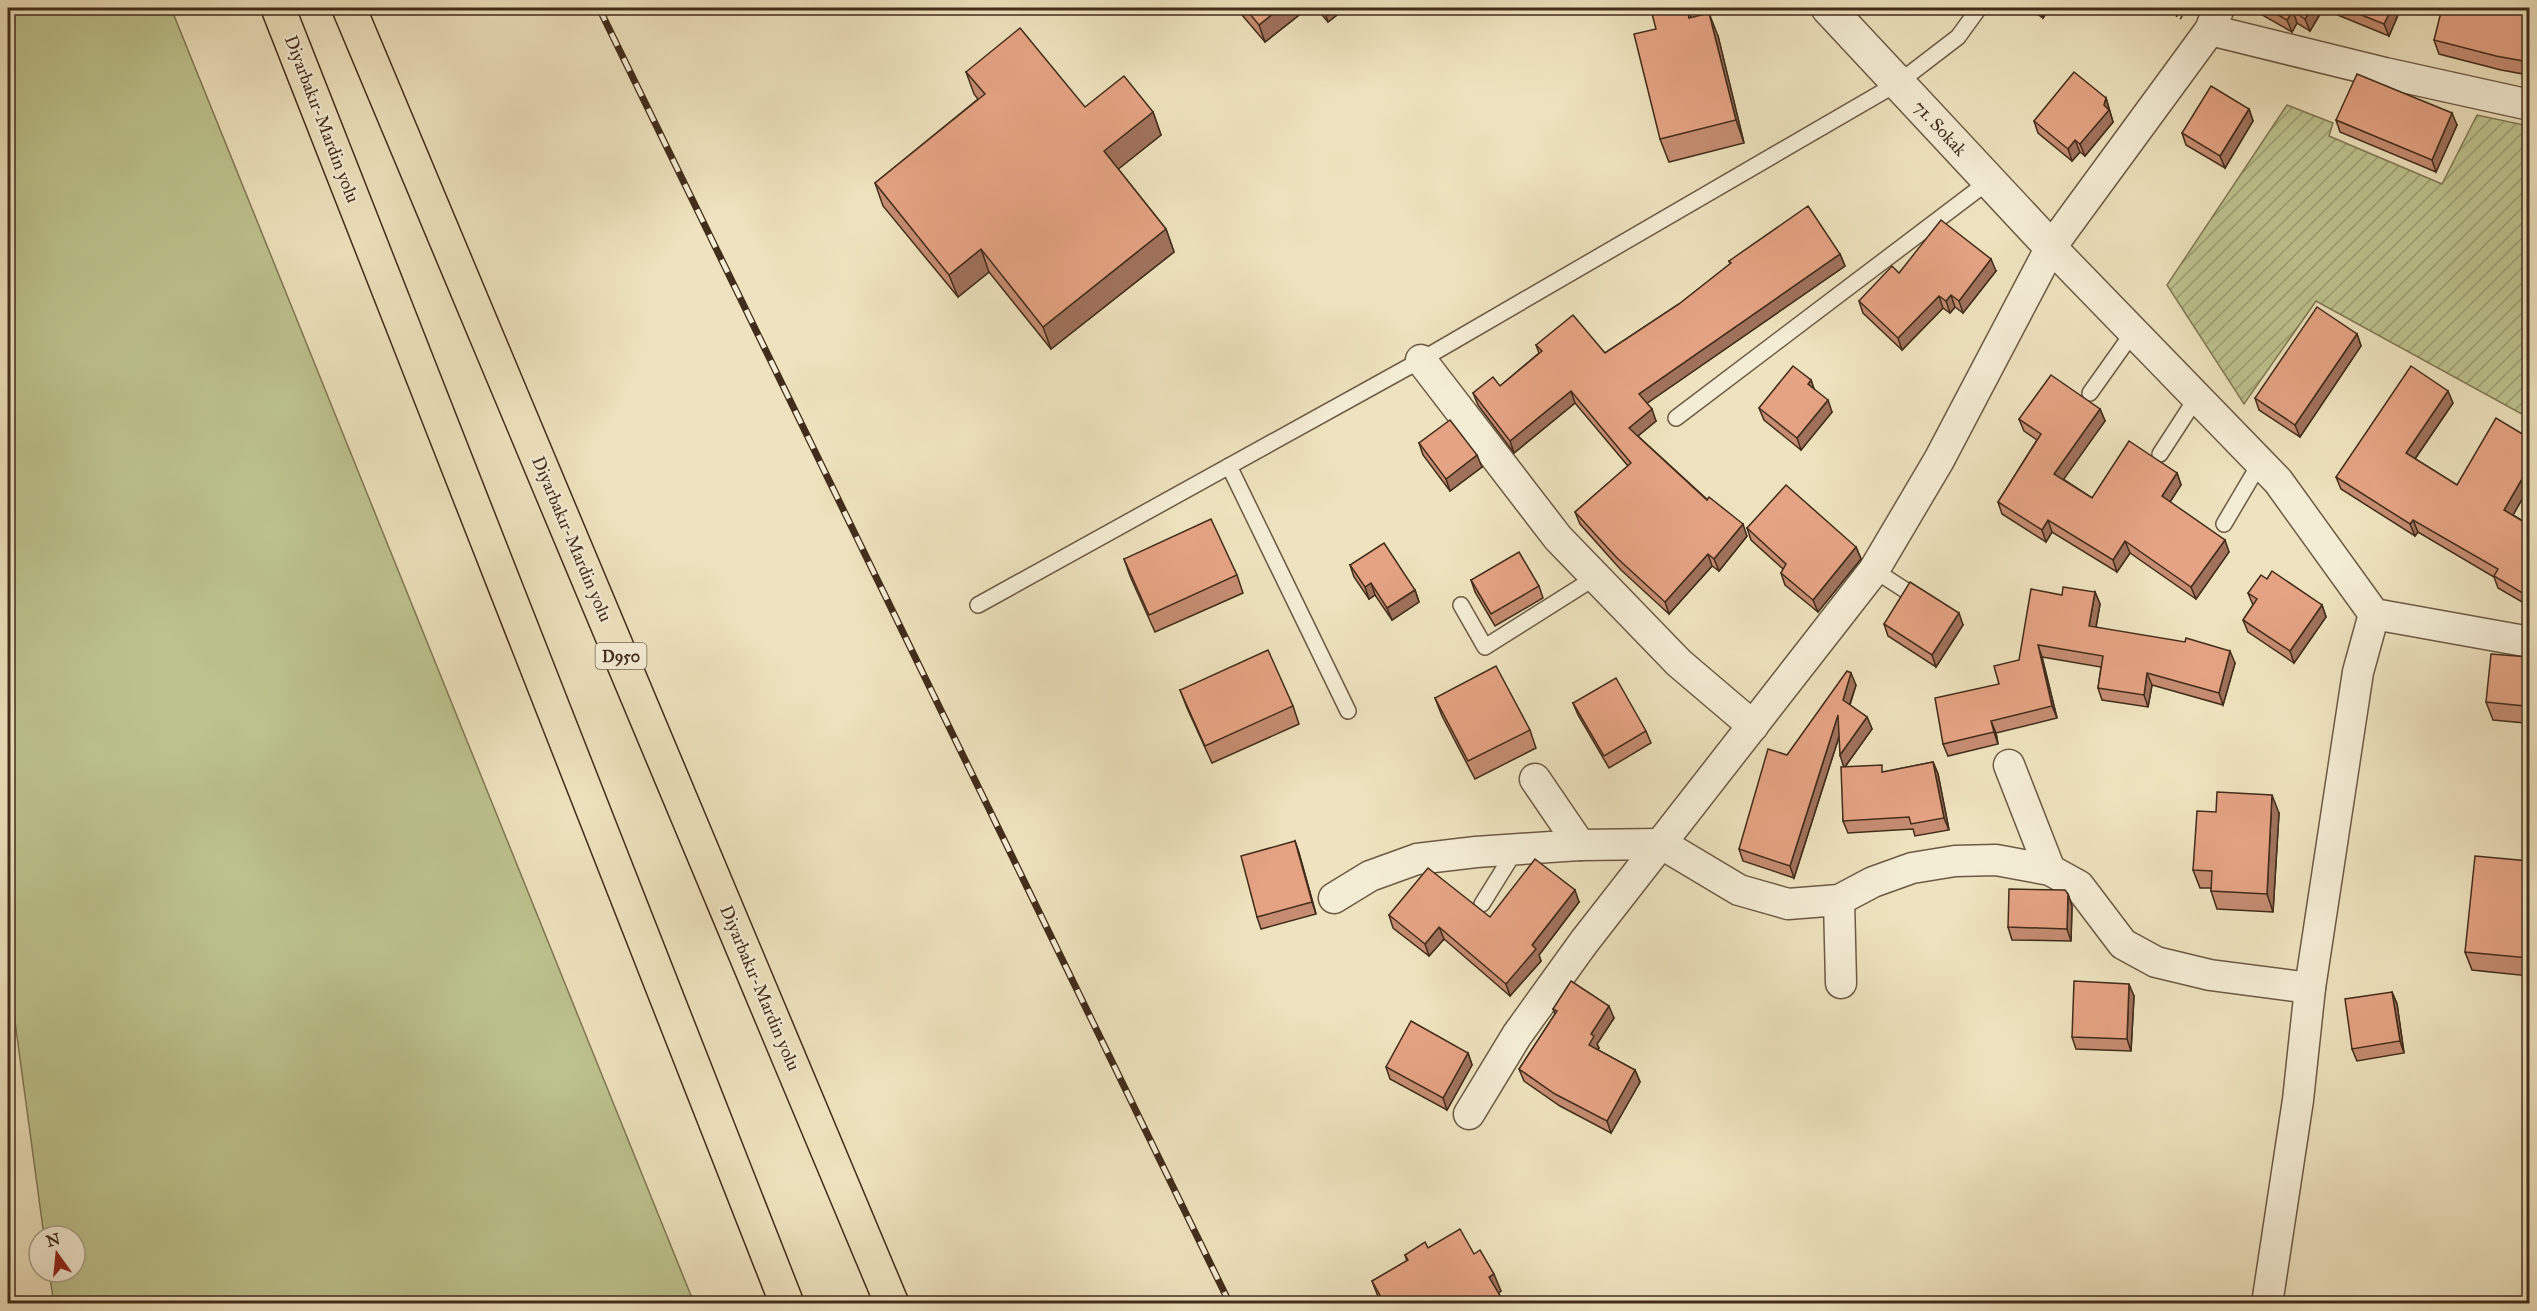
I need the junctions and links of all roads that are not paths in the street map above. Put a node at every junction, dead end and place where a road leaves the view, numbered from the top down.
1 (278, 8) edge
2 (349, 8) edge
3 (1828, 8) edge
4 (1979, 8) edge
5 (2215, 19) edge
6 (1898, 83) junction
7 (2529, 105) edge
8 (1989, 181) junction
9 (2051, 248) junction
10 (2134, 331) junction
11 (1422, 360) junction
12 (2090, 393) dead end
13 (2197, 397) junction
14 (1676, 418) dead end
15 (2160, 454) dead end
16 (2260, 463) junction
17 (1229, 466) junction
18 (2224, 524) dead end
19 (1874, 570) junction
20 (1596, 577) junction
21 (1905, 590) edge
22 (978, 605) dead end
23 (1461, 605) dead end
24 (2374, 614) junction
25 (2529, 642) edge
26 (1348, 711) dead end
27 (1753, 726) junction
28 (2009, 765) dead end
29 (1535, 779) dead end
30 (1662, 844) junction
31 (1580, 845) junction
32 (1515, 851) junction
33 (2050, 870) junction
34 (1334, 898) dead end
35 (1839, 900) junction
36 (1482, 904) dead end
37 (1841, 983) dead end
38 (2310, 988) junction
39 (1469, 1114) dead end
40 (787, 1304) edge
41 (892, 1304) edge
42 (2267, 1304) edge

1 - 40 highway, Diyarbakır-Mardin yolu
2 - 41 highway, Diyarbakır-Mardin yolu / D950
3 - 6 street, 71. Sokak
4 - 6 lane
5 - 7 street
5 - 9 street
6 - 8 street, 71. Sokak
6 - 11 lane
8 - 9 street, 71. Sokak
8 - 14 lane
9 - 10 street
9 - 19 street
10 - 12 lane
10 - 13 street
11 - 17 lane
11 - 20 street
13 - 15 lane
13 - 16 street
16 - 18 lane
16 - 24 street
17 - 22 lane
17 - 26 lane
19 - 21 lane
19 - 27 street
20 - 23 lane
20 - 27 street
24 - 25 street
24 - 38 street
27 - 30 street
28 - 33 street
29 - 31 street
30 - 31 street
30 - 35 street
30 - 39 street
31 - 32 street
32 - 34 street
32 - 36 lane
33 - 35 street
33 - 38 street
35 - 37 street
38 - 42 street

